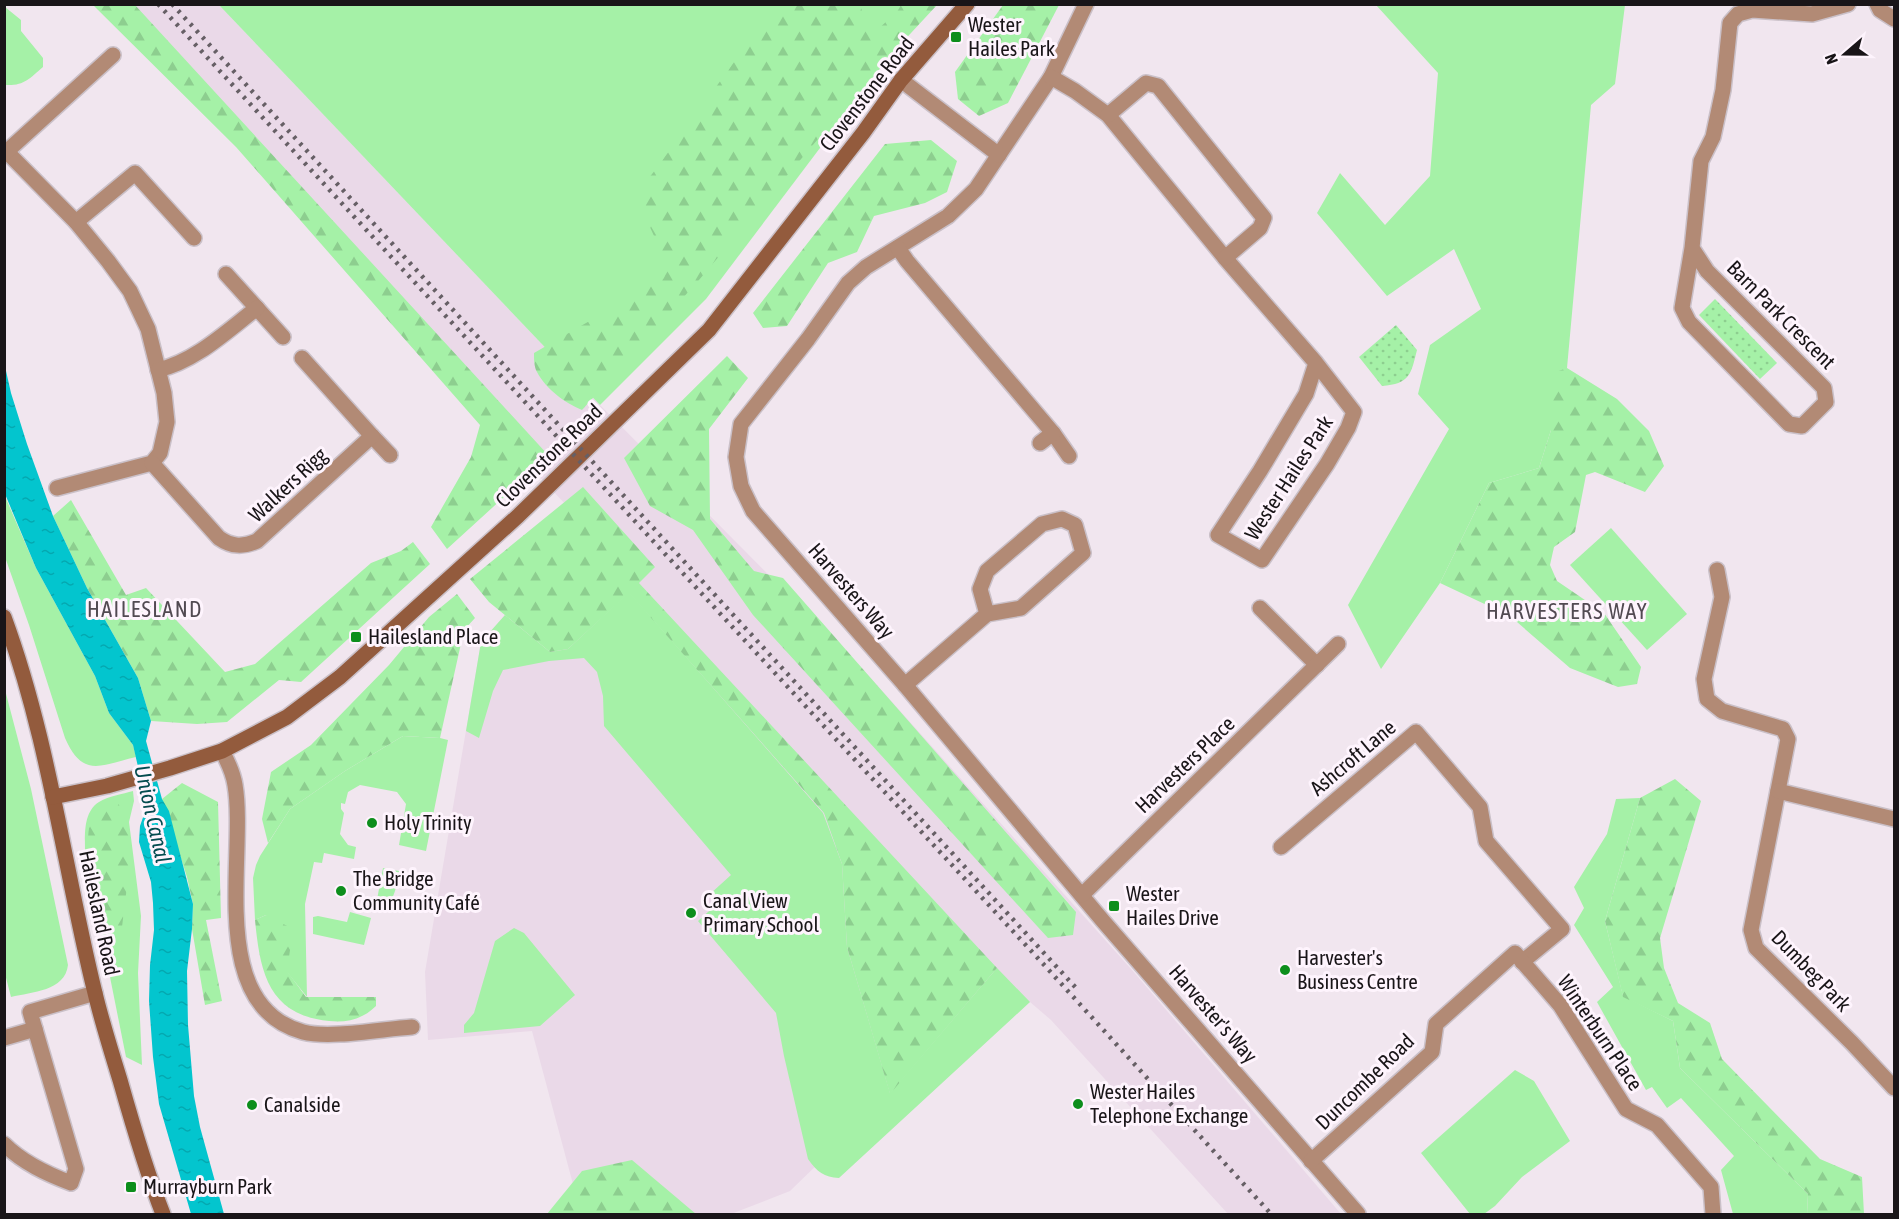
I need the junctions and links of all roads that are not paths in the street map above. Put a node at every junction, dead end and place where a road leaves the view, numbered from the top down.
1 (967, 4) edge
2 (1086, 4) edge
3 (1848, 4) edge
4 (1878, 4) edge
5 (1894, 19) edge
6 (113, 56) dead end
7 (1052, 77) junction
8 (901, 81) junction
9 (1108, 115) junction
10 (6, 153) edge
11 (999, 155) junction
12 (76, 222) junction
13 (194, 238) dead end
14 (898, 248) junction
15 (1692, 248) junction
16 (1225, 258) junction
17 (226, 274) dead end
18 (257, 308) junction
19 (283, 337) dead end
20 (302, 358) dead end
21 (1316, 363) junction
22 (159, 370) junction
23 (1053, 433) junction
24 (372, 436) junction
25 (1040, 443) dead end
26 (390, 455) dead end
27 (1069, 456) dead end
28 (152, 463) junction
29 (57, 488) dead end
30 (1717, 570) dead end
31 (1260, 608) dead end
32 (987, 614) junction
33 (4, 617) edge
34 (1338, 644) dead end
35 (1317, 665) junction
36 (905, 685) junction
37 (222, 751) junction
38 (1778, 791) junction
39 (53, 797) junction
40 (1894, 819) edge
41 (1281, 847) dead end
42 (1082, 895) junction
43 (1130, 950) joint
44 (1518, 958) junction
45 (94, 993) junction
46 (412, 1028) dead end
47 (35, 1029) junction
48 (4, 1038) edge
49 (1894, 1088) edge
50 (4, 1144) edge
51 (1311, 1161) junction
52 (163, 1215) edge
53 (1358, 1215) edge
54 (1713, 1215) edge

1 - 8 street, Clovenstone Road
2 - 7 street
3 - 15 street, Barn Park Crescent
4 - 5 street
6 - 10 street
7 - 9 street, Wester Hailes Park
7 - 11 street
8 - 11 street
8 - 37 street, Clovenstone Road
9 - 16 street, Wester Hailes Park
9 - 16 street
10 - 12 street
11 - 14 street
12 - 13 street
12 - 22 street
14 - 23 street
14 - 36 street, Harvesters Way
15 - 15 street, Barn Park Crescent
16 - 21 street, Wester Hailes Park
17 - 18 street
18 - 19 street
18 - 22 street
20 - 24 street
21 - 21 street, Wester Hailes Park
22 - 28 street
23 - 25 street
23 - 27 street
24 - 26 street
24 - 28 street, Walkers Rigg
28 - 29 street
30 - 38 street, Dumbeg Park
31 - 35 street
32 - 32 street
32 - 36 street
33 - 39 street, Hailesland Road
34 - 35 street, Harvesters Place
35 - 42 street, Harvesters Place
36 - 42 street, Harvesters Way
37 - 39 street, Clovenstone Road
37 - 46 street
38 - 40 street
38 - 49 street, Dumbeg Park
39 - 45 street, Hailesland Road
41 - 44 street, Ashcroft Lane
42 - 43 street, Harvesters Way
43 - 51 street, Harvester's Way
44 - 51 street, Duncombe Road
44 - 54 street, Winterburn Place
45 - 47 street
45 - 52 street, Hailesland Road
47 - 48 street
47 - 50 street
51 - 53 street, Harvester's Way

